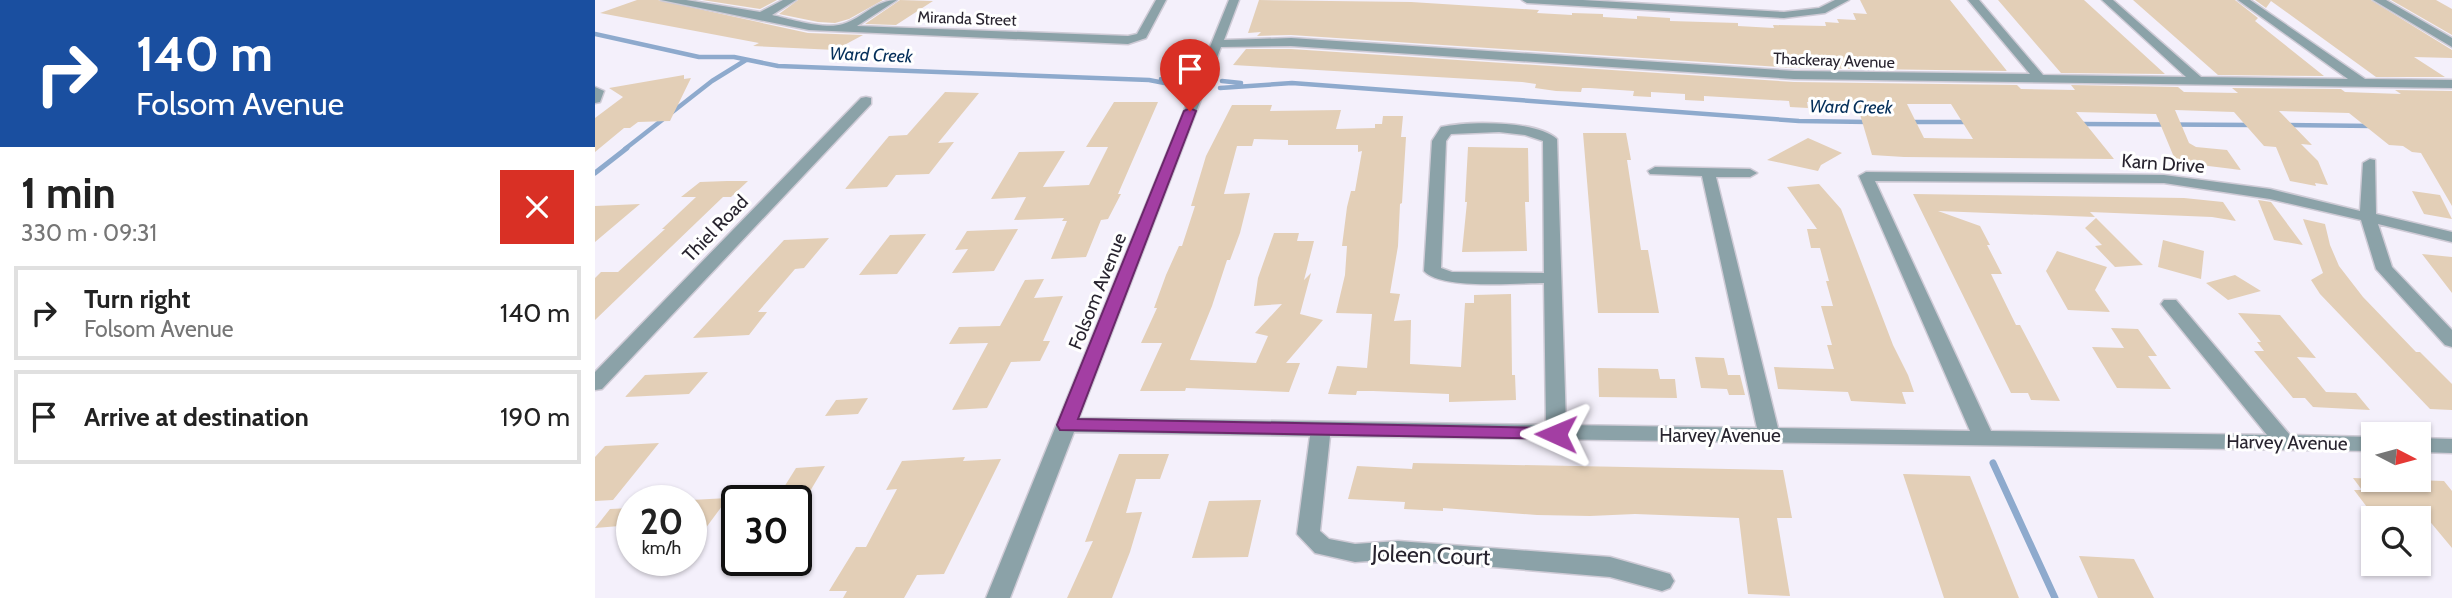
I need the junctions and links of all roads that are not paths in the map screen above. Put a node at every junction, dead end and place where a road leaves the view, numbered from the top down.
1 (666, 0) edge
2 (791, 0) edge
3 (892, 0) edge
4 (1159, 0) edge
5 (1234, 0) edge
6 (1527, 0) edge
7 (1844, 0) edge
8 (1973, 0) edge
9 (2106, 0) edge
10 (2243, 0) edge
11 (2378, 0) edge
12 (684, 1) edge
13 (762, 16) junction
14 (843, 29) junction
15 (2452, 43) edge
16 (1216, 44) junction
17 (2040, 79) junction
18 (2198, 81) junction
19 (2362, 83) junction
20 (2452, 84) edge
21 (866, 101) dead end
22 (2370, 163) dead end
23 (1655, 171) dead end
24 (1708, 172) junction
25 (1750, 173) dead end
26 (2368, 216) junction
27 (2452, 237) edge
28 (1553, 278) junction
29 (2170, 304) dead end
30 (2452, 341) edge
31 (595, 384) edge
32 (1067, 425) junction
33 (1321, 429) junction
34 (1556, 434) junction
35 (1769, 435) junction
36 (1983, 436) junction
37 (2283, 441) junction
38 (2361, 444) edge
39 (2431, 445) edge
40 (2452, 446) edge
41 (1662, 581) dead end
42 (998, 598) edge

1 - 12 street, Miranda Street
2 - 13 street
3 - 14 street
4 - 14 street, Miranda Street
5 - 16 street, Folsom Avenue
6 - 7 street
8 - 17 street
9 - 18 street
10 - 19 street
11 - 15 street
12 - 13 street, Miranda Street
13 - 14 street, Miranda Street
16 - 17 street, Thackeray Avenue
16 - 32 street, Folsom Avenue
17 - 18 street, Thackeray Avenue
18 - 19 street, Thackeray Avenue
19 - 20 street, Thackeray Avenue
21 - 31 street, Thiel Road
22 - 26 street
23 - 24 street
24 - 25 street
24 - 35 street
26 - 27 street, Karn Drive
26 - 30 street
26 - 36 street, Karn Drive
28 - 28 street
28 - 34 street
29 - 37 street
32 - 33 street, Harvey Avenue
32 - 42 street, Folsom Avenue
33 - 34 street, Harvey Avenue
33 - 41 street, Joleen Court
34 - 35 street, Harvey Avenue
35 - 36 street, Harvey Avenue
36 - 37 street, Harvey Avenue
37 - 38 street, Harvey Avenue
39 - 40 street

